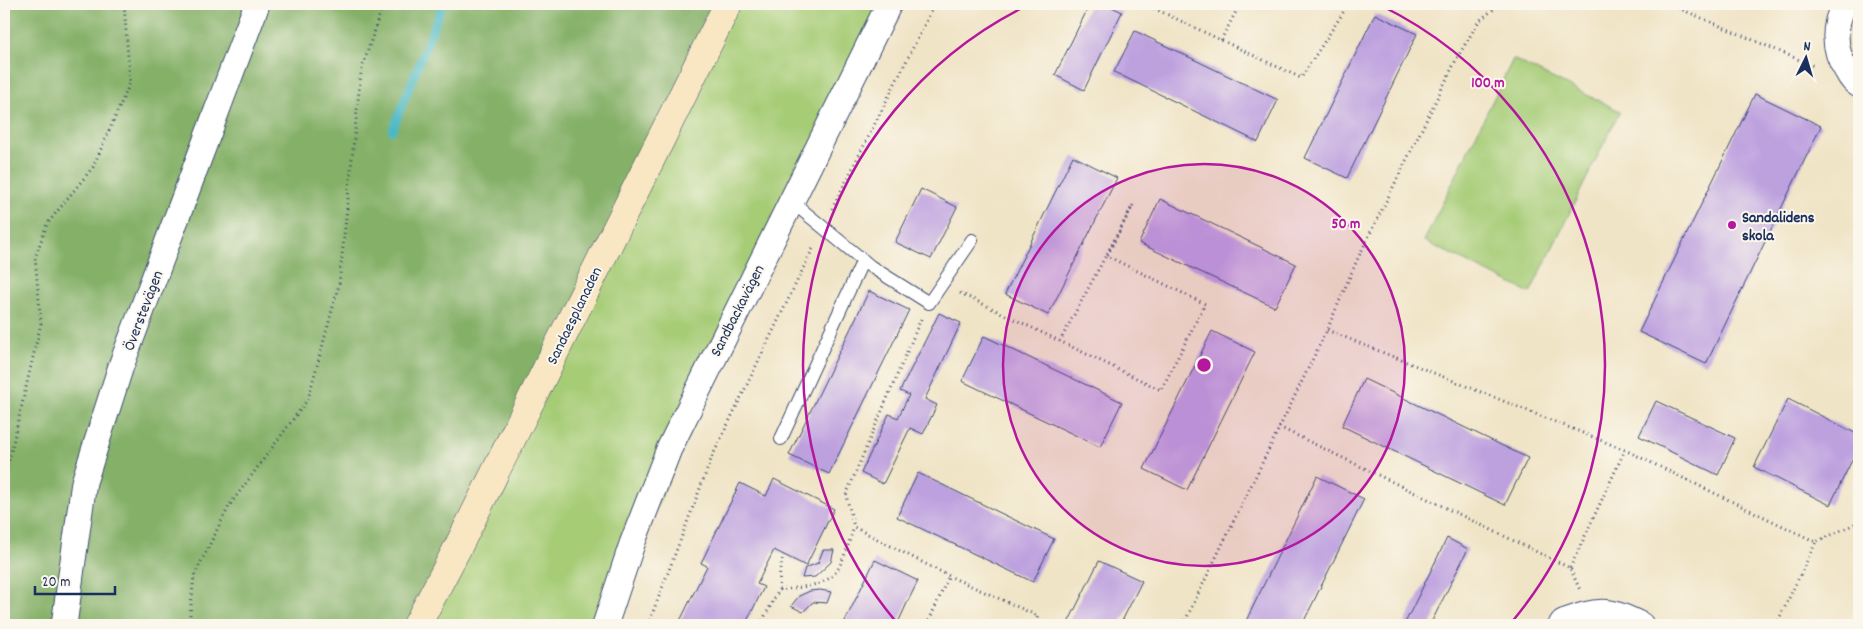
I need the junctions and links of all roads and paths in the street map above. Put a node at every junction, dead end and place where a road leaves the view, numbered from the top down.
1 (124, 4) edge
2 (257, 4) edge
3 (383, 4) edge
4 (728, 4) edge
5 (889, 4) edge
6 (935, 4) edge
7 (1145, 4) edge
8 (1240, 4) edge
9 (1339, 4) edge
10 (1500, 4) edge
11 (1669, 4) edge
12 (1844, 4) edge
13 (1221, 40) junction
14 (1857, 84) edge
15 (791, 201) junction
16 (831, 212) dead end
17 (818, 238) dead end
18 (972, 240) dead end
19 (863, 260) junction
20 (941, 284) junction
21 (929, 303) junction
22 (1327, 330) junction
23 (1060, 341) junction
24 (1279, 427) junction
25 (781, 439) dead end
26 (1625, 450) junction
27 (4, 500) edge
28 (1859, 522) edge
29 (854, 528) junction
30 (1816, 542) junction
31 (784, 555) dead end
32 (1570, 568) junction
33 (949, 576) junction
34 (779, 590) junction
35 (1591, 612) junction
36 (64, 625) edge
37 (189, 625) edge
38 (417, 625) edge
39 (605, 625) edge
40 (648, 625) edge
41 (760, 625) edge
42 (926, 625) edge
43 (1034, 625) edge
44 (1183, 625) edge
45 (1561, 625) edge
46 (1641, 625) edge
47 (1776, 625) edge

1 - 27 path
2 - 36 street, Överstevägen
3 - 37 path
4 - 38 main road, Sandaesplanaden
5 - 15 street, Sandbackavägen
6 - 16 path
7 - 13 path
8 - 13 path
9 - 13 path
10 - 22 path
11 - 14 path
12 - 14 street
15 - 19 lane
15 - 39 street, Sandbackavägen
17 - 40 path
18 - 20 lane
19 - 21 lane
19 - 25 lane
20 - 21 lane
20 - 23 path
21 - 29 path
22 - 24 path
22 - 26 path
23 - 23 path
24 - 32 path
24 - 44 path
26 - 30 path
26 - 32 path
28 - 30 path
29 - 33 path
29 - 34 path
30 - 47 path
31 - 34 path
32 - 35 path
33 - 42 path
33 - 43 path
34 - 41 path
35 - 45 street
35 - 46 street

